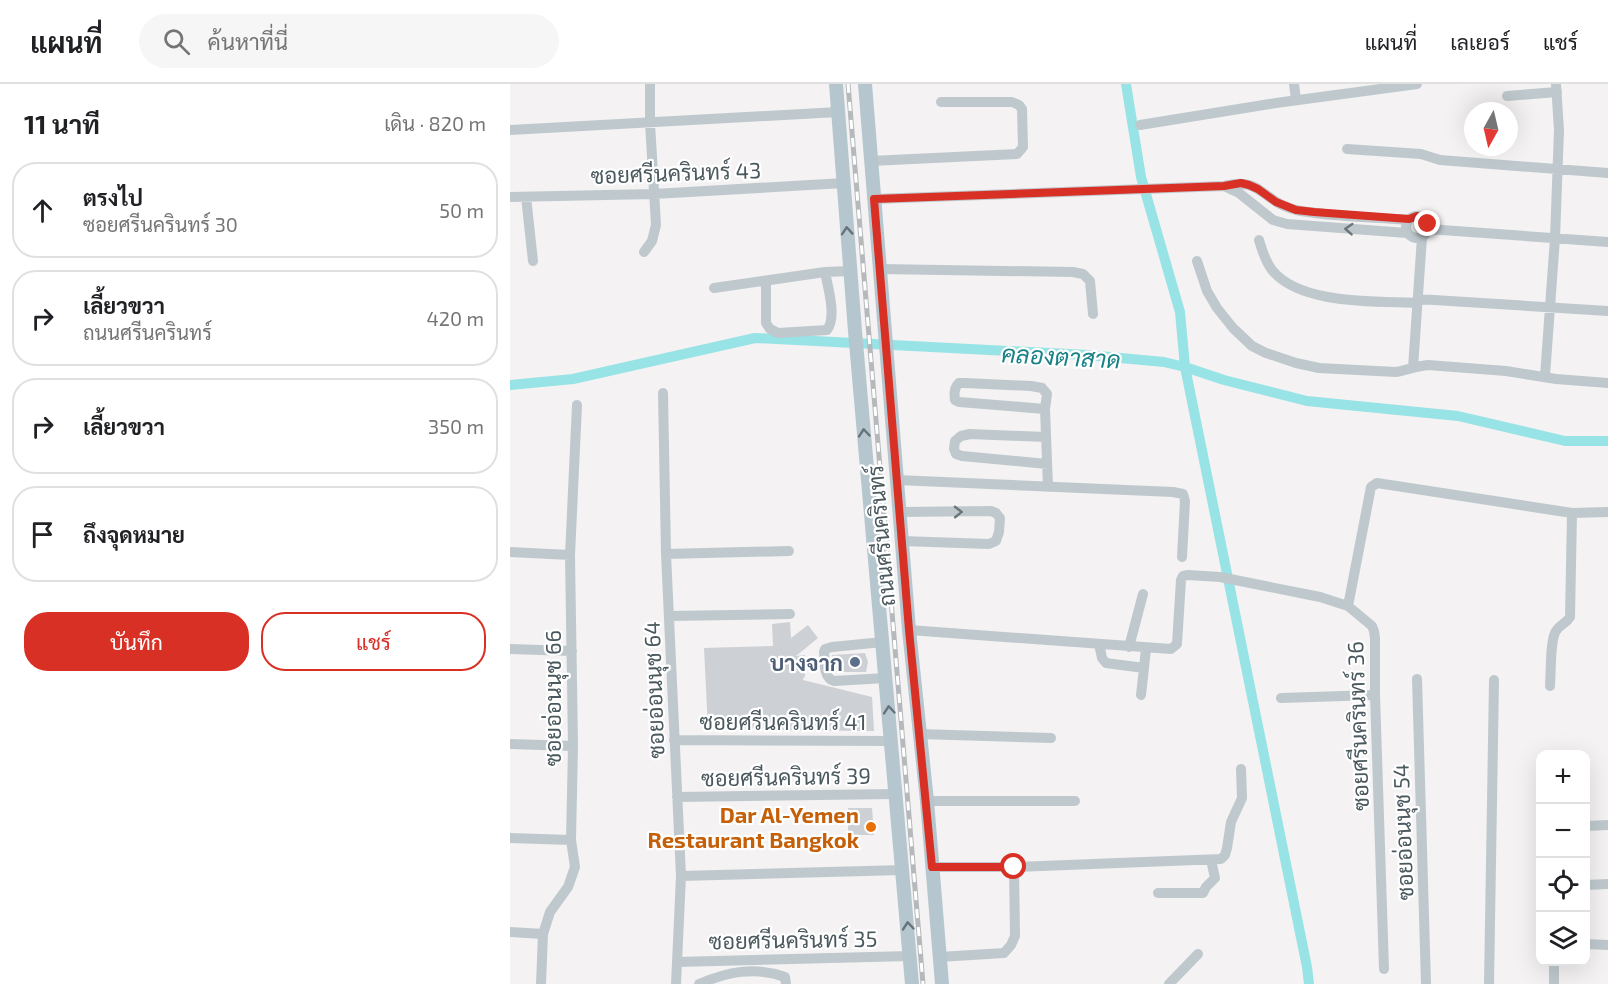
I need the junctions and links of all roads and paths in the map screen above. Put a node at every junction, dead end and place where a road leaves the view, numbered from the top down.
1 (650, 84) edge
2 (836, 84) edge
3 (865, 84) edge
4 (1294, 84) edge
5 (1417, 84) edge
6 (1557, 88) edge
7 (1507, 96) dead end
8 (1296, 100) junction
9 (941, 102) dead end
10 (838, 112) junction
11 (650, 123) junction
12 (1140, 125) dead end
13 (510, 130) edge
14 (1347, 149) dead end
15 (871, 161) junction
16 (1557, 169) junction
17 (1608, 174) edge
18 (844, 183) junction
19 (1224, 186) junction
20 (654, 194) junction
21 (510, 197) edge
22 (526, 197) junction
23 (874, 199) junction
24 (1409, 219) junction
25 (1407, 233) junction
26 (1425, 233) junction
27 (1555, 238) junction
28 (1259, 240) dead end
29 (1608, 242) edge
30 (644, 252) dead end
31 (533, 261) dead end
32 (1197, 261) dead end
33 (880, 269) junction
34 (850, 271) junction
35 (825, 272) junction
36 (766, 281) junction
37 (714, 288) dead end
38 (1418, 301) junction
39 (1550, 308) junction
40 (1608, 311) edge
41 (1093, 314) dead end
42 (1413, 368) junction
43 (1545, 376) junction
44 (1608, 383) edge
45 (663, 393) dead end
46 (577, 405) dead end
47 (1046, 409) junction
48 (1046, 437) junction
49 (1047, 464) junction
50 (897, 480) junction
51 (1048, 487) junction
52 (900, 512) junction
53 (1608, 512) edge
54 (1572, 513) junction
55 (902, 541) junction
56 (789, 551) dead end
57 (510, 552) edge
58 (666, 554) junction
59 (570, 555) junction
60 (1182, 557) dead end
61 (1143, 594) dead end
62 (1348, 606) junction
63 (790, 614) dead end
64 (669, 616) junction
65 (909, 630) junction
66 (883, 642) junction
67 (1099, 644) junction
68 (1129, 647) junction
69 (1146, 648) junction
70 (510, 649) edge
71 (572, 651) junction
72 (1144, 668) junction
73 (886, 678) junction
74 (1418, 679) dead end
75 (1494, 680) dead end
76 (1550, 686) dead end
77 (1141, 695) dead end
78 (1375, 695) junction
79 (1281, 698) dead end
80 (919, 734) junction
81 (1051, 738) dead end
82 (674, 740) junction
83 (892, 741) junction
84 (510, 744) edge
85 (573, 746) junction
86 (1241, 769) dead end
87 (895, 794) junction
88 (677, 797) junction
89 (927, 801) junction
90 (1075, 801) dead end
91 (1608, 825) edge
92 (1590, 826) edge
93 (510, 838) edge
94 (571, 840) junction
95 (1211, 860) junction
96 (932, 867) junction
97 (1014, 867) junction
98 (903, 870) junction
99 (681, 876) junction
100 (1608, 884) edge
101 (1590, 885) edge
102 (1158, 893) dead end
103 (510, 932) edge
104 (543, 934) junction
105 (1590, 945) edge
106 (1608, 945) edge
107 (1198, 954) dead end
108 (910, 956) junction
109 (939, 957) junction
110 (678, 962) junction
111 (1554, 966) edge
112 (1384, 969) dead end
113 (541, 984) edge
114 (676, 984) edge
115 (699, 984) edge
116 (786, 984) edge
117 (912, 984) edge
118 (942, 984) edge
119 (1169, 984) edge
120 (1426, 984) edge
121 (1489, 984) edge
122 (1554, 984) edge

1 - 11 street
2 - 10 main road, ถนนศรีนครินทร์
3 - 15 main road, ถนนศรีนครินทร์
4 - 8 street
5 - 8 street
6 - 7 street
6 - 16 street
8 - 12 street
9 - 15 street
10 - 11 street
10 - 18 main road, ถนนศรีนครินทร์
11 - 13 street
11 - 20 street
14 - 16 street
15 - 23 main road, ถนนศรีนครินทร์
16 - 17 street
16 - 27 street
18 - 20 street, ซอยศรีนครินทร์ 43
34 -> 18 main road, ถนนศรีนครินทร์
19 - 23 street
19 - 24 street
25 -> 19 street
20 - 22 street, ซอยศรีนครินทร์ 43
20 - 30 street
21 - 22 street, ซอยศรีนครินทร์ 43
22 - 31 street
23 - 33 main road, ถนนศรีนครินทร์
24 - 25 street
24 - 26 street
25 - 26 street
26 - 27 street
26 - 38 street
27 - 29 street
27 - 39 street
28 - 38 street
32 - 42 street
33 - 41 street
33 - 50 main road, ถนนศรีนครินทร์
34 - 35 street
66 -> 34 main road, ถนนศรีนครินทร์
35 - 36 street
35 - 36 street
36 - 37 street
38 - 39 street
38 - 42 street
39 - 40 street
39 - 43 street
42 - 43 street
43 - 44 street
45 - 58 street, ซอยอ่อนนุช 64
46 - 59 street, ซอยอ่อนนุช 66
47 - 47 street
47 - 48 street
48 - 49 street
48 - 49 street
49 - 51 street
50 - 51 street
50 - 52 main road, ถนนศรีนครินทร์
51 - 60 street
52 - 55 main road, ถนนศรีนครินทร์
52 -> 55 street
53 - 54 street
54 - 62 street
54 - 76 street
55 - 65 main road, ถนนศรีนครินทร์
56 - 58 street
57 - 59 street
58 - 64 street, ซอยอ่อนนุช 64
59 - 71 street, ซอยอ่อนนุช 66
61 - 68 street
62 - 69 street, ซอยศรีนครินทร์ 36
62 - 78 street, ซอยศรีนครินทร์ 36
63 - 64 street
64 - 82 street, ซอยอ่อนนุช 64
65 - 67 street, ซอยศรีนครินทร์ 36
65 - 80 main road, ถนนศรีนครินทร์
66 - 73 main road, ถนนศรีนครินทร์
66 - 73 street
67 - 68 street, ซอยศรีนครินทร์ 36
67 - 72 street
68 - 69 street, ซอยศรีนครินทร์ 36
69 - 72 street
70 - 71 street
71 - 85 street, ซอยอ่อนนุช 66
72 - 77 street
83 -> 73 main road, ถนนศรีนครินทร์
74 - 120 street, ซอยอ่อนนุช 54
75 - 121 street
78 - 79 street
78 - 112 street, ซอยศรีนครินทร์ 36
80 - 81 street
80 - 89 main road, ถนนศรีนครินทร์
82 - 83 street, ซอยศรีนครินทร์ 41
82 - 88 street, ซอยอ่อนนุช 64
83 - 87 main road, ถนนศรีนครินทร์
84 - 85 street
85 - 94 street, ซอยอ่อนนุช 66
86 - 95 street
87 - 88 street, ซอยศรีนครินทร์ 39
87 - 98 main road, ถนนศรีนครินทร์
88 - 99 street, ซอยอ่อนนุช 64
89 - 90 street
89 - 96 main road, ถนนศรีนครินทร์
91 - 92 street
93 - 94 street
94 - 104 street, ซอยอ่อนนุช 66
95 - 97 street
95 - 102 street
96 - 97 street
96 - 109 main road, ถนนศรีนครินทร์
97 - 109 street
98 - 99 street
108 -> 98 main road, ถนนศรีนครินทร์
99 - 110 street, ซอยอ่อนนุช 64
100 - 101 street
103 - 104 street
104 - 113 street, ซอยอ่อนนุช 66
105 - 106 street
107 - 119 street
108 - 110 street, ซอยศรีนครินทร์ 35
108 - 117 main road, ถนนศรีนครินทร์
109 - 118 main road, ถนนศรีนครินทร์
110 - 114 street, ซอยอ่อนนุช 64
111 - 122 street
115 - 116 street

